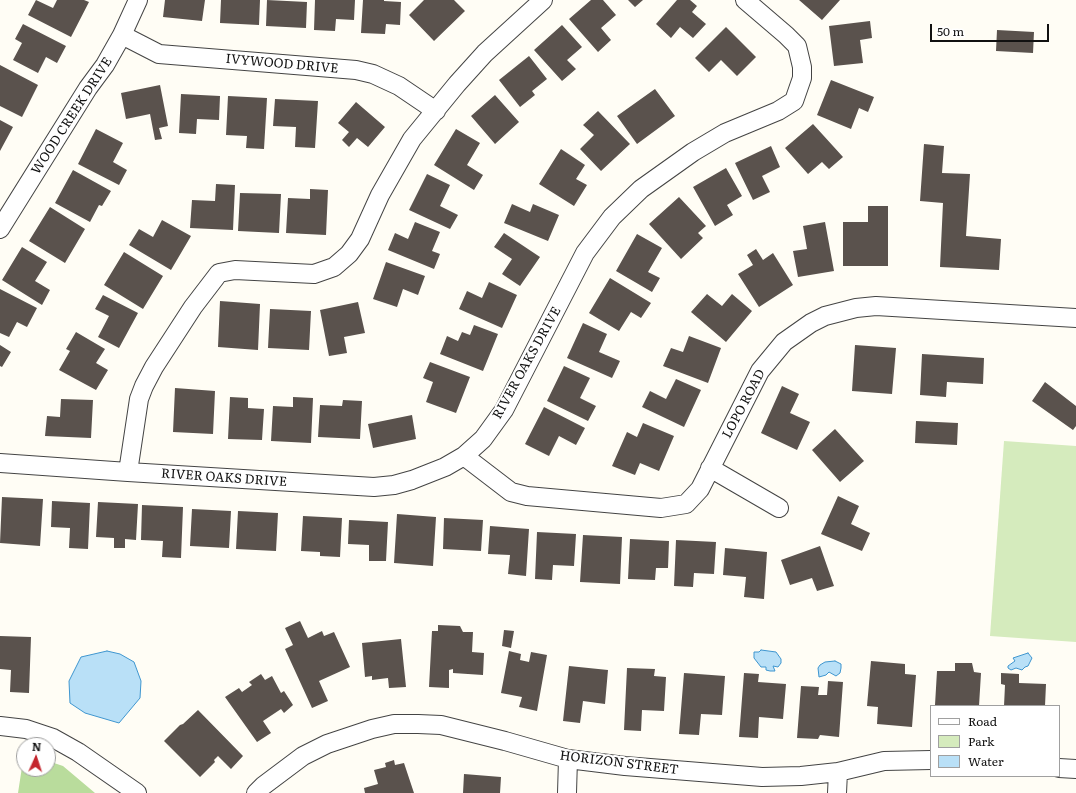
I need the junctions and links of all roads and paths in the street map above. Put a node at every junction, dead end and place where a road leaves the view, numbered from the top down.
1 (138, 0) edge
2 (543, 0) edge
3 (745, 0) edge
4 (122, 35) junction
5 (436, 111) junction
6 (0, 229) edge
7 (1076, 318) edge
8 (464, 456) junction
9 (0, 463) edge
10 (710, 468) junction
11 (128, 472) junction
12 (779, 508) dead end
13 (0, 726) edge
14 (568, 759) junction
15 (930, 760) edge
16 (1060, 768) edge
17 (1076, 769) edge
18 (838, 772) junction
19 (137, 793) edge
20 (256, 793) edge
21 (567, 793) edge
22 (837, 793) edge

1 - 4 street, WOOD CREEK DRIVE
2 - 5 street
3 - 8 street, RIVER OAKS DRIVE
4 - 5 street, IVYWOOD DRIVE
4 - 6 street, WOOD CREEK DRIVE
5 - 11 street
7 - 10 street, LOPO ROAD
8 - 10 street, LOPO ROAD
8 - 11 street, RIVER OAKS DRIVE
9 - 11 street, RIVER OAKS DRIVE
10 - 12 street
13 - 19 street
14 - 18 street, HORIZON STREET
14 - 20 street, HORIZON STREET
14 - 21 street
15 - 18 street, HORIZON STREET
16 - 17 street
18 - 22 street

